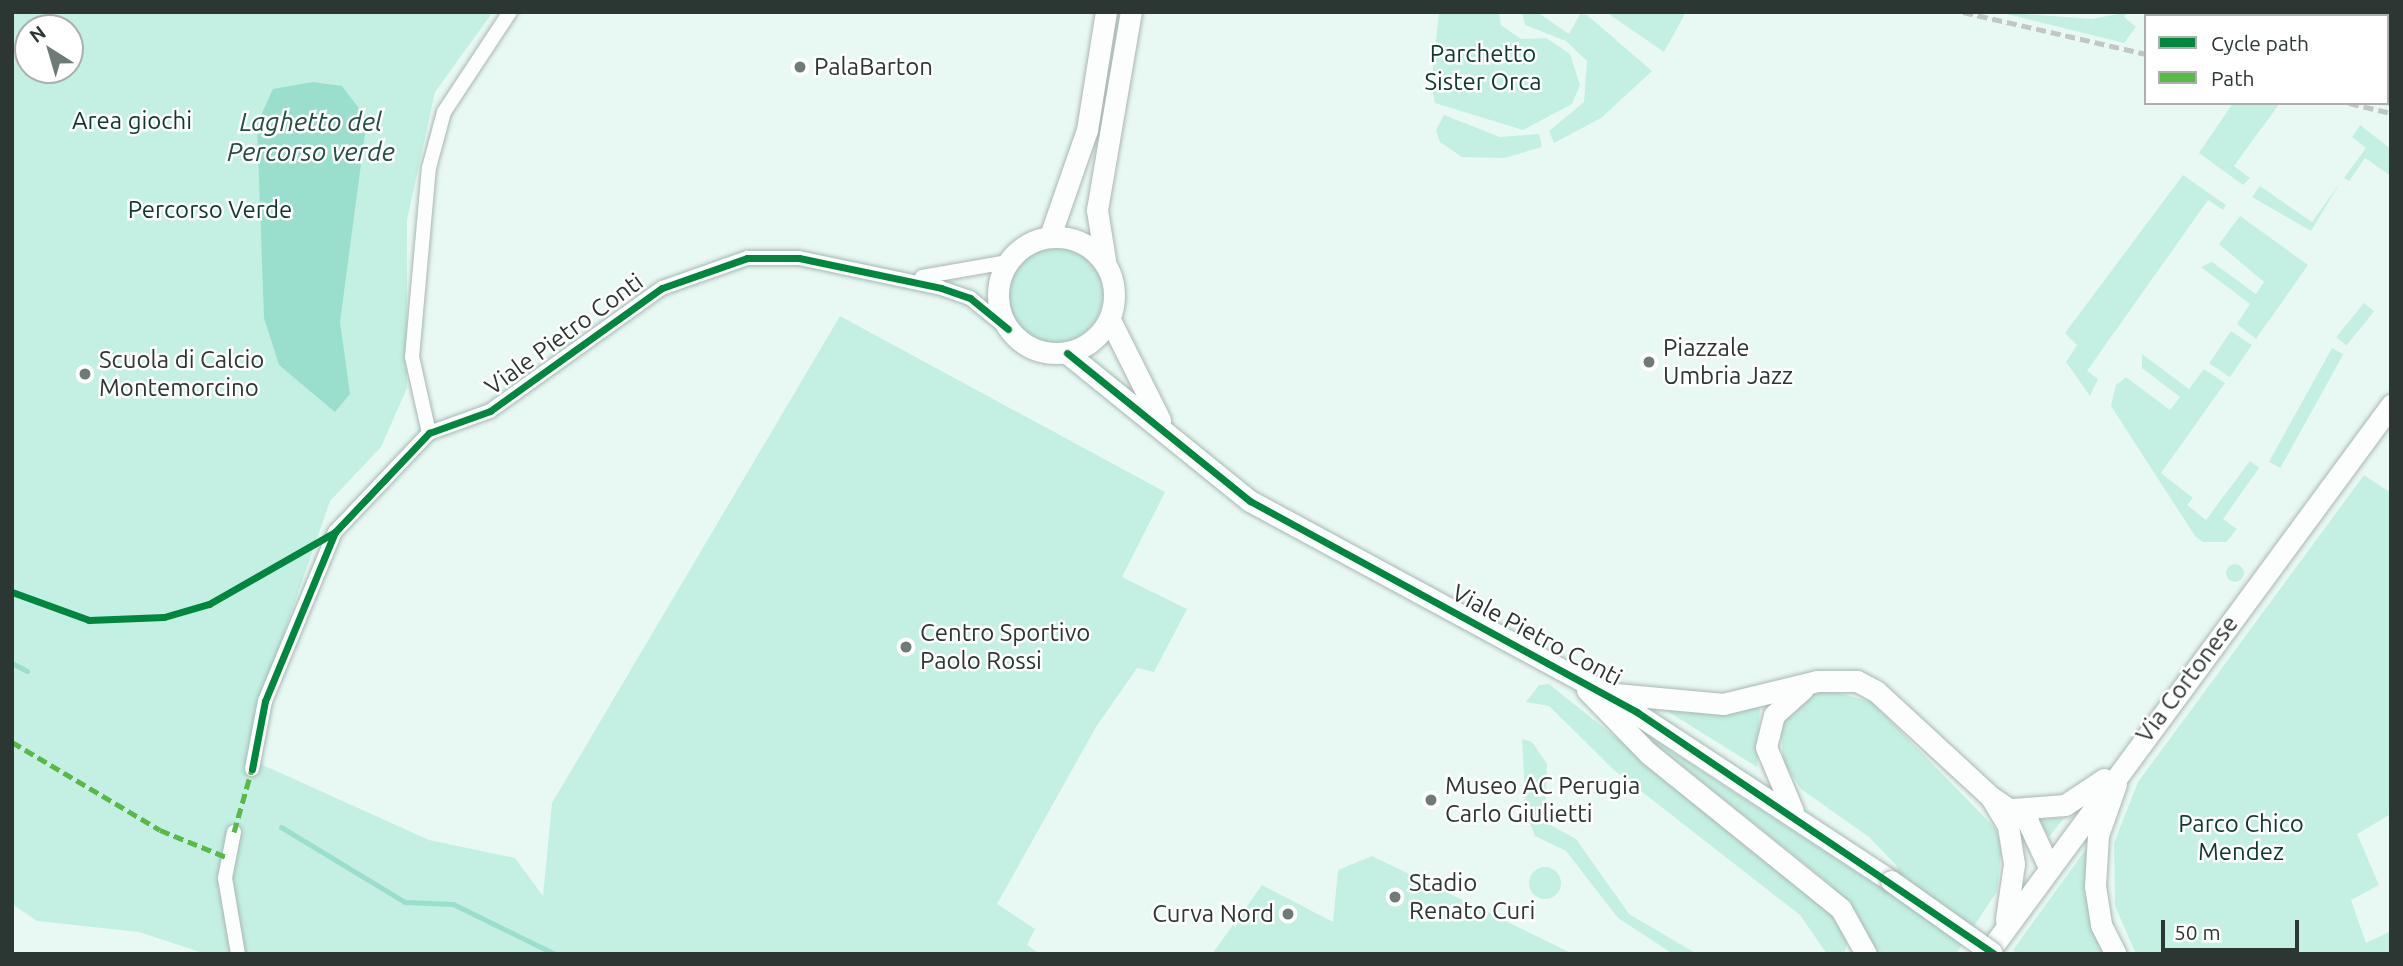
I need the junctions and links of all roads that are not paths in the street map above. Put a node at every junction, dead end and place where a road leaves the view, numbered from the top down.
1 (510, 12) edge
2 (1106, 12) edge
3 (1132, 12) edge
4 (1050, 236) junction
5 (1007, 262) junction
6 (1106, 262) junction
7 (911, 278) junction
8 (1110, 320) junction
9 (1008, 329) junction
10 (1067, 353) junction
11 (2391, 405) edge
12 (429, 433) junction
13 (1172, 439) junction
14 (1573, 676) junction
15 (1817, 681) junction
16 (1605, 693) junction
17 (2122, 765) junction
18 (252, 769) dead end
19 (1991, 797) junction
20 (2012, 809) junction
21 (1794, 813) junction
22 (234, 832) dead end
23 (2049, 865) junction
24 (2003, 928) junction
25 (1990, 953) edge
26 (238, 954) edge
27 (1866, 954) edge
28 (2116, 954) edge

1 - 12 street
2 - 4 main road
3 - 6 main road
4 - 5 main road, Viale Pietro Conti
4 - 6 main road
5 - 7 street, Viale Pietro Conti
5 - 9 main road
6 - 8 main road
7 - 9 street, Viale Pietro Conti
7 - 12 street, Viale Pietro Conti
8 - 10 main road
8 - 13 main road, Viale Pietro Conti
9 - 10 main road, Viale Pietro Conti
10 - 13 main road, Viale Pietro Conti
11 - 17 main road, Via Cortonese
12 - 18 street, Viale Pietro Conti
13 - 14 main road, Viale Pietro Conti
14 - 16 main road, Viale Pietro Conti
14 - 27 main road
15 - 16 main road
15 - 19 main road
15 - 21 main road
16 - 21 main road, Viale Pietro Conti
17 - 20 main road
17 - 23 main road, Via Cortonese
17 - 28 main road
19 - 20 main road
19 - 24 main road
20 - 23 main road
21 - 25 main road, Viale Pietro Conti, bridge
22 - 26 street
23 - 24 main road, Via Cortonese
24 - 25 main road, Via Cortonese

